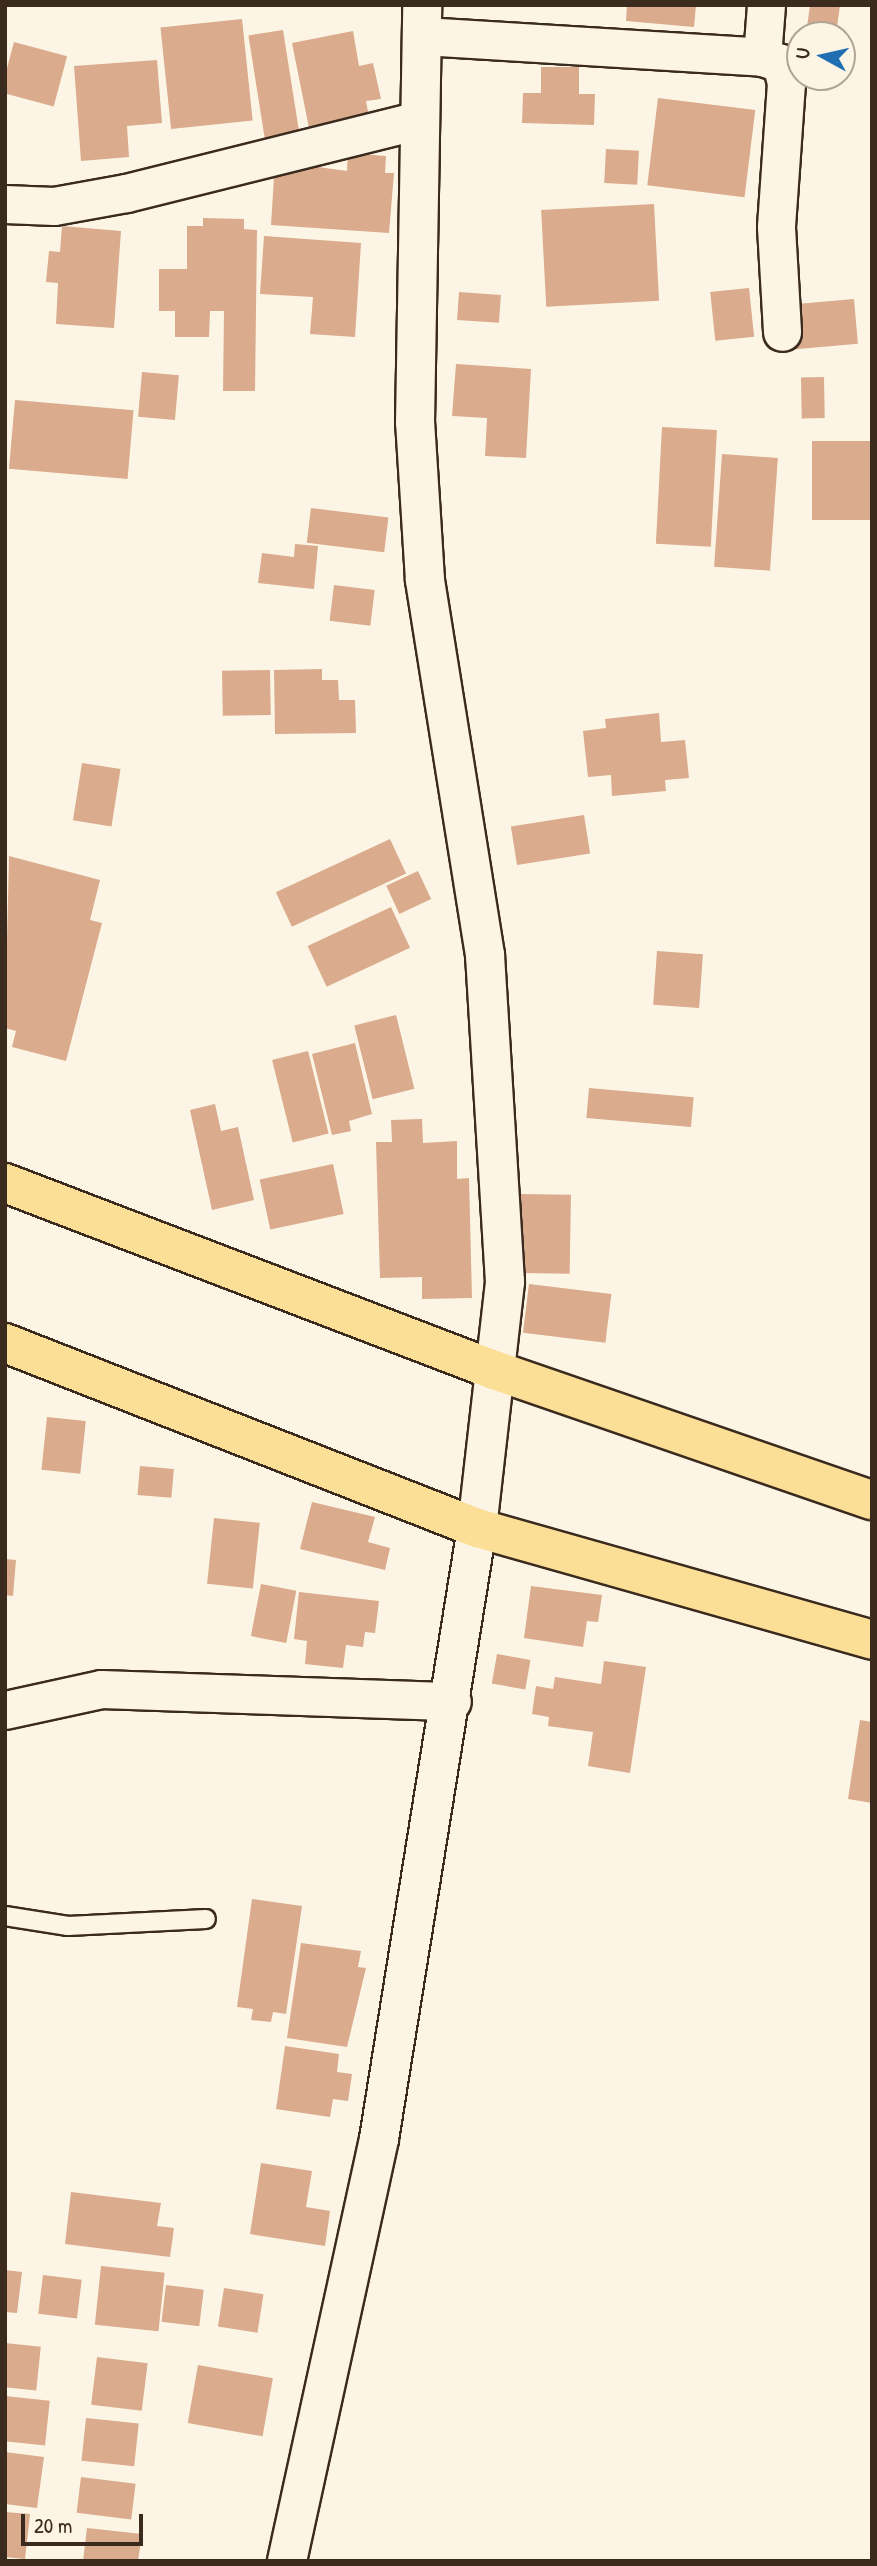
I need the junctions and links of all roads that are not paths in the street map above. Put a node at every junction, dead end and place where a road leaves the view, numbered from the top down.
1 (766, 5) edge
2 (422, 21) edge
3 (762, 57) junction
4 (415, 121) junction
5 (5, 204) edge
6 (782, 332) dead end
7 (5, 1183) edge
8 (5, 1343) edge
9 (494, 1370) junction
10 (872, 1500) edge
11 (477, 1528) junction
12 (872, 1640) edge
13 (452, 1701) junction
14 (5, 1710) edge
15 (5, 1916) edge
16 (206, 1919) dead end
17 (287, 2561) edge

1 - 3 street
2 - 3 street
2 - 4 street
3 - 6 street
4 - 5 street
4 - 9 street
7 - 9 highway
8 - 11 highway
9 - 10 highway
9 - 11 street
11 - 12 highway
11 - 13 street
13 - 14 street
13 - 17 street
15 - 16 lane

